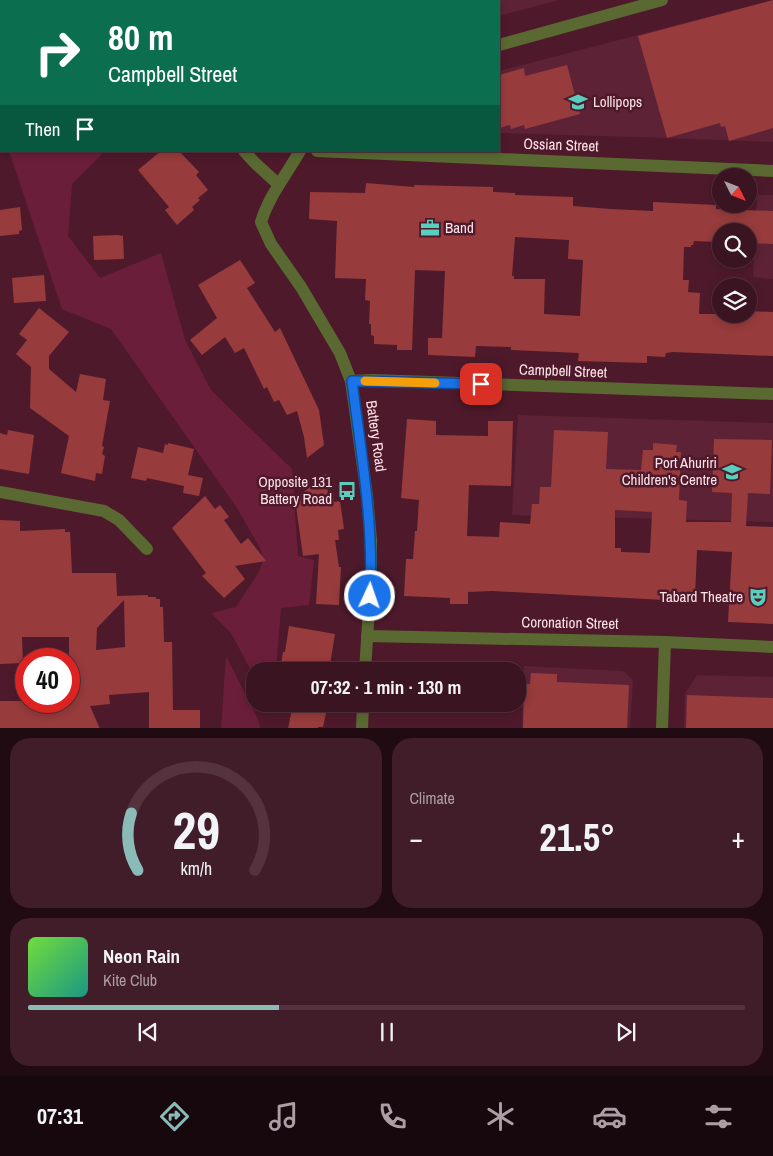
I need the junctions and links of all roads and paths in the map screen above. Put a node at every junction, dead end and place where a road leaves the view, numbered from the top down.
1 (662, 0) edge
2 (500, 45) edge
3 (245, 152) edge
4 (299, 152) edge
5 (340, 152) edge
6 (773, 171) edge
7 (278, 184) junction
8 (352, 381) junction
9 (773, 394) edge
10 (0, 492) edge
11 (147, 549) dead end
12 (367, 636) junction
13 (665, 642) junction
14 (773, 648) edge
15 (366, 662) edge
16 (363, 712) edge
17 (362, 728) edge
18 (662, 728) edge

1 - 2 street
3 - 7 street
4 - 7 street, Battery Road
5 - 6 street, Ossian Street
7 - 8 street, Battery Road
8 - 9 street, Campbell Street
8 - 12 street, Battery Road
10 - 11 street
12 - 13 street, Coronation Street
12 - 15 street, Battery Road
13 - 14 street, Coronation Street
13 - 18 street
16 - 17 street

